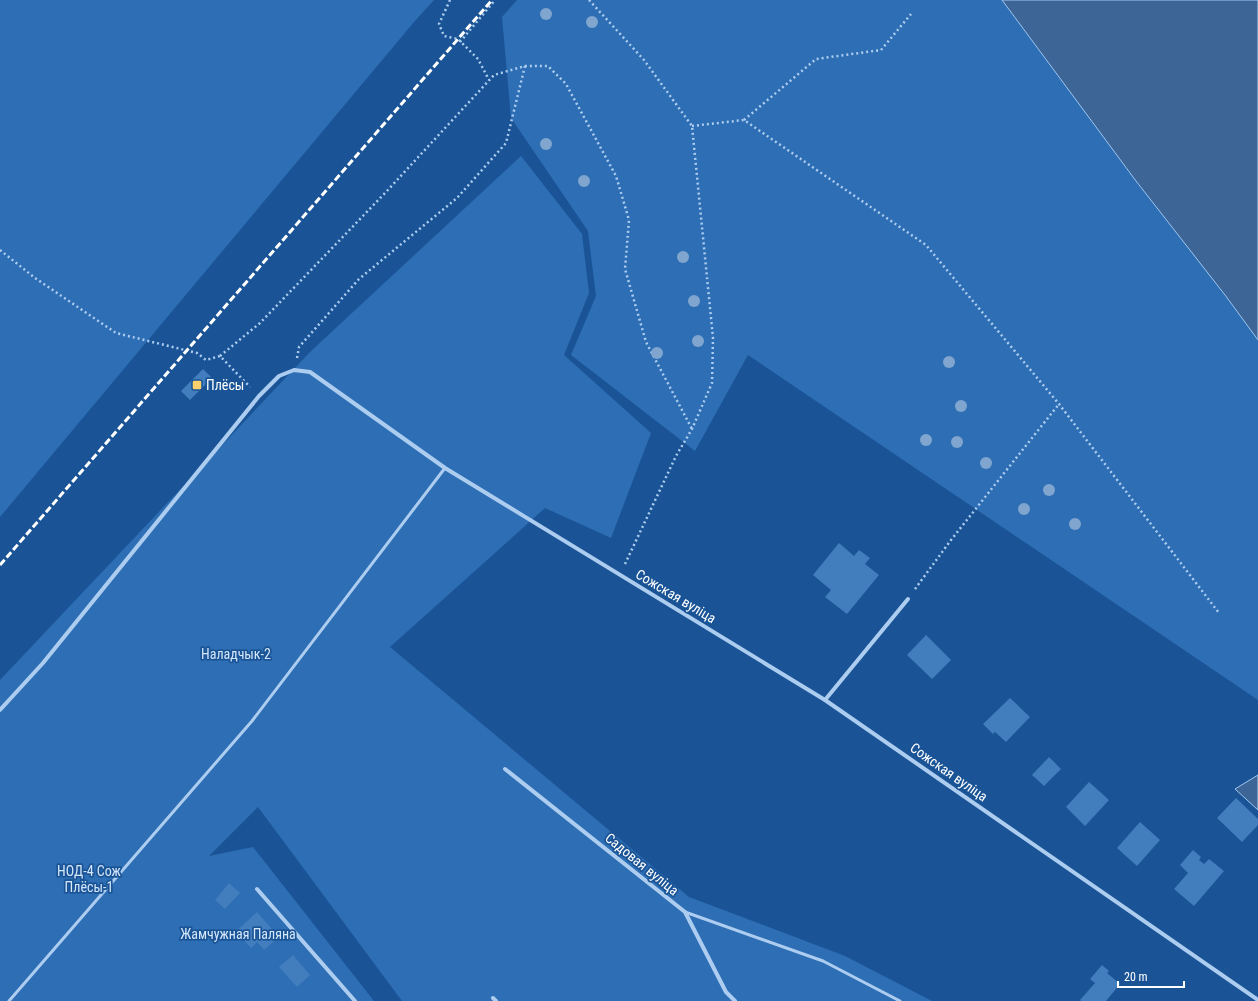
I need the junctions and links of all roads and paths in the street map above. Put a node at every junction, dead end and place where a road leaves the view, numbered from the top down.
1 (450, 0) edge
2 (495, 0) edge
3 (589, 0) edge
4 (911, 14) dead end
5 (460, 42) junction
6 (525, 66) junction
7 (489, 80) junction
8 (744, 120) junction
9 (692, 126) junction
10 (0, 250) edge
11 (220, 356) junction
12 (294, 370) junction
13 (259, 396) junction
14 (1059, 404) junction
15 (692, 429) junction
16 (446, 468) junction
17 (620, 574) junction
18 (908, 599) joint
19 (1219, 613) dead end
20 (825, 700) junction
21 (0, 710) edge
22 (505, 769) dead end
23 (257, 889) dead end
24 (684, 912) junction
25 (1258, 1000) edge
26 (9, 1001) edge
27 (356, 1001) edge
28 (735, 1001) edge
29 (900, 1001) edge

1 - 5 path
2 - 5 path
3 - 9 path
4 - 8 path
5 - 7 path
6 - 7 path
6 - 12 path
6 - 15 path
7 - 11 path
8 - 9 path
8 - 14 path
9 - 15 path
10 - 11 path
11 - 13 path
12 - 13 street
12 - 16 street, Сожская вуліца
13 - 21 street
14 - 18 path
14 - 19 path
15 - 17 path
16 - 17 street, Сожская вуліца
16 - 26 lane
17 - 20 street, Сожская вуліца
18 - 20 street
20 - 25 street, Сожская вуліца
22 - 24 street, Садовая вуліца
23 - 27 street
24 - 28 street, Садовая вуліца
24 - 29 lane

